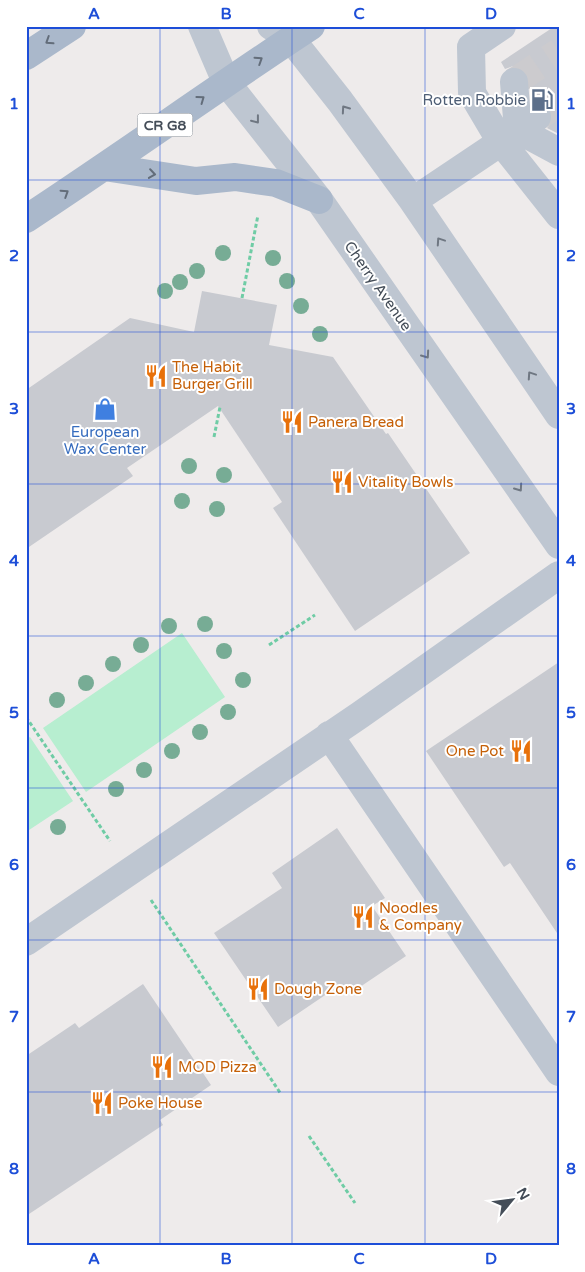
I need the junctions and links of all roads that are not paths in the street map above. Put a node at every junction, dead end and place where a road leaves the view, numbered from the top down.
1 (72, 26) edge
2 (202, 26) edge
3 (502, 26) edge
4 (291, 31) edge
5 (26, 56) edge
6 (226, 82) junction
7 (514, 82) dead end
8 (519, 130) junction
9 (559, 152) edge
10 (104, 168) junction
11 (319, 200) junction
12 (413, 201) junction
13 (559, 215) edge
14 (26, 219) edge
15 (559, 415) edge
16 (559, 545) edge
17 (559, 575) edge
18 (329, 735) junction
19 (26, 942) edge
20 (559, 1072) edge

1 -> 5 main road
2 - 6 street, Cherry Avenue
3 - 8 street
6 -> 4 main road, CR G8
12 -> 4 street
10 -> 6 main road, CR G8
6 -> 11 street, Cherry Avenue
7 - 8 street
8 - 9 street
8 - 12 street
8 - 13 street
10 -> 11 main road
14 -> 10 main road, CR G8
11 -> 16 street, Cherry Avenue
15 -> 12 street
17 - 18 street
18 - 19 street
18 - 20 street

